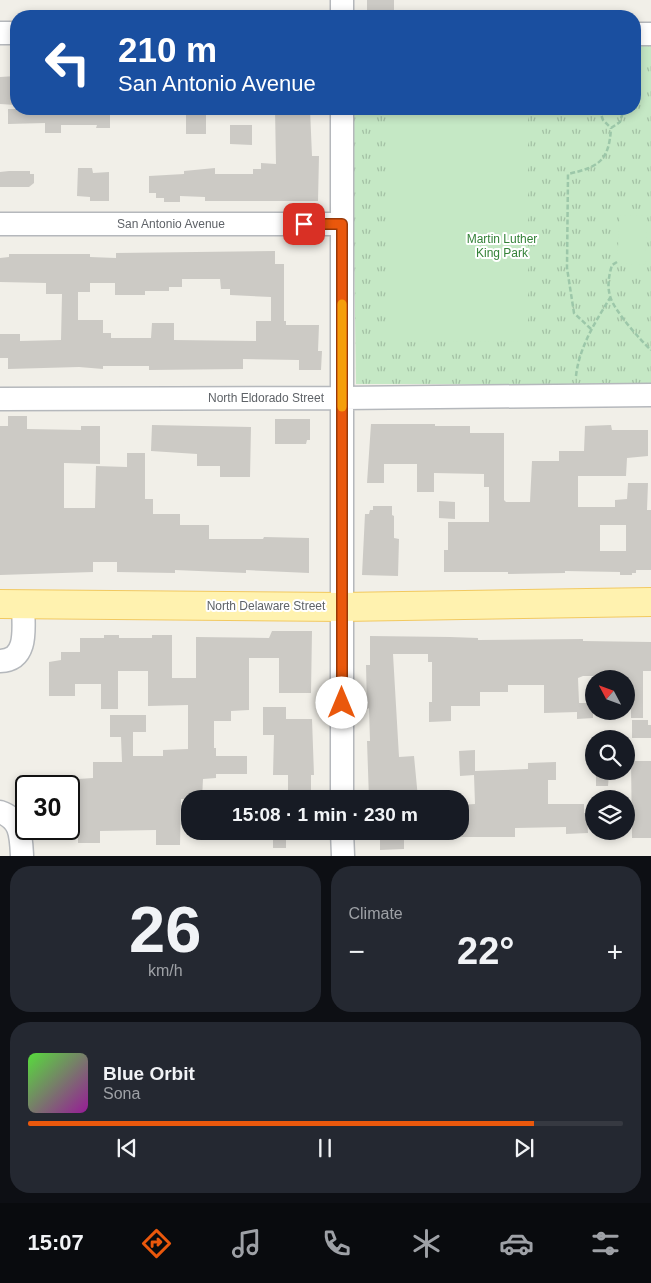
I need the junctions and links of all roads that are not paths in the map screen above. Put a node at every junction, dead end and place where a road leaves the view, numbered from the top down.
1 (342, 115) edge
2 (0, 224) edge
3 (342, 224) junction
4 (651, 394) edge
5 (342, 398) junction
6 (0, 399) edge
7 (651, 602) edge
8 (12, 604) edge
9 (342, 606) junction
10 (0, 661) edge
11 (342, 790) edge
12 (0, 812) edge
13 (342, 840) edge
14 (22, 856) edge
15 (342, 856) edge

1 - 3 street
2 - 3 street, San Antonio Avenue
3 - 5 street
4 - 5 street, North Eldorado Street
5 - 6 street, North Eldorado Street
5 - 9 street
7 - 9 main road, North Delaware Street
8 - 9 main road, North Delaware Street
8 - 10 street
9 - 11 street
12 - 14 street
13 - 15 street

